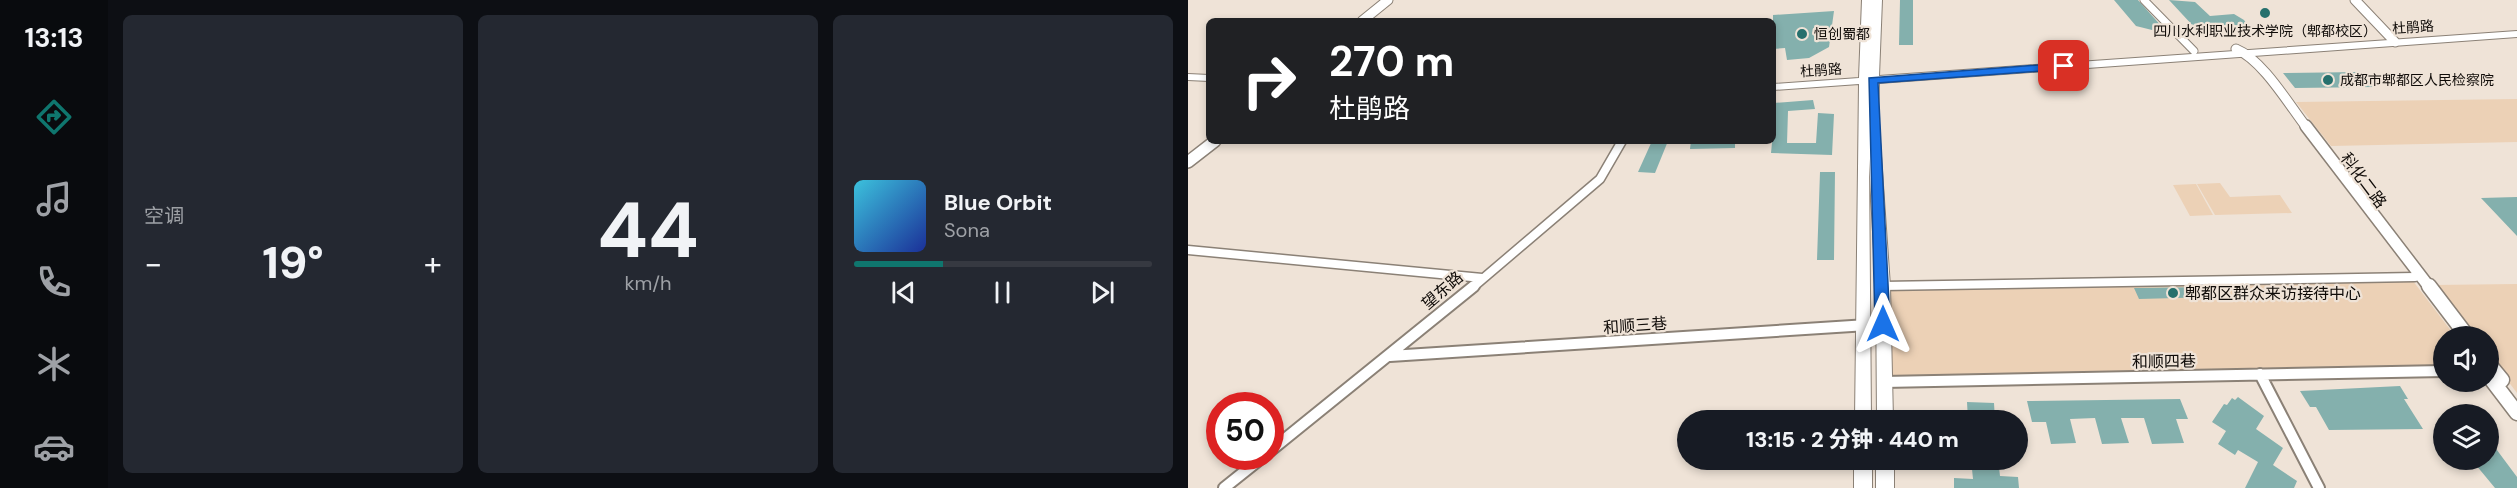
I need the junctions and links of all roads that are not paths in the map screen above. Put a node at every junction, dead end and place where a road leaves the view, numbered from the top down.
1 (1388, 0) edge
2 (1867, 0) edge
3 (1877, 0) edge
4 (2144, 0) edge
5 (2355, 0) edge
6 (1366, 18) edge
7 (2517, 28) edge
8 (2517, 34) edge
9 (2392, 39) junction
10 (2194, 51) junction
11 (2241, 52) junction
12 (1188, 77) edge
13 (1206, 78) edge
14 (1868, 78) junction
15 (1776, 81) edge
16 (1188, 82) edge
17 (1206, 84) edge
18 (1776, 87) edge
19 (1211, 144) edge
20 (1620, 144) edge
21 (1188, 162) edge
22 (1188, 250) edge
23 (2415, 277) junction
24 (1482, 278) junction
25 (1882, 286) junction
26 (1883, 324) junction
27 (1863, 325) junction
28 (2452, 326) edge
29 (2459, 326) edge
30 (1390, 356) junction
31 (2433, 371) edge
32 (2260, 374) junction
33 (2499, 377) edge
34 (1884, 382) junction
35 (2499, 389) edge
36 (2517, 400) edge
37 (1863, 410) edge
38 (1884, 410) edge
39 (2517, 413) edge
40 (1284, 440) edge
41 (1246, 470) edge
42 (1863, 470) edge
43 (1885, 470) edge
44 (1224, 488) edge
45 (1863, 488) edge
46 (1885, 488) edge
47 (2319, 488) edge

1 - 6 street
2 - 14 main road
3 - 14 main road
4 - 10 street
5 - 9 street
7 - 9 main road, 杜鹃路
8 - 9 main road, 杜鹃路
9 - 11 main road, 杜鹃路
10 - 11 main road, 杜鹃路
10 - 14 main road, 杜鹃路
11 - 14 main road, 杜鹃路
11 - 23 street, 科化二路
11 - 29 street
12 - 13 main road
14 - 15 main road, 杜鹃路
14 - 18 main road, 杜鹃路
14 - 25 main road
14 - 27 main road
16 - 17 main road
19 - 21 street
20 - 24 street, 望东路
22 - 24 street
23 - 25 street
23 - 28 street, 科化二路
24 - 30 street, 望东路
25 - 26 main road
26 - 27 street, 和顺三巷
26 - 34 main road
27 - 30 street, 和顺三巷
27 - 37 main road
30 - 40 street, 望东路
31 - 32 street, 和顺四巷
32 - 34 street, 和顺四巷
32 - 47 street
33 - 36 street
34 - 38 main road
35 - 39 street
41 - 44 street
42 - 45 main road
43 - 46 main road

